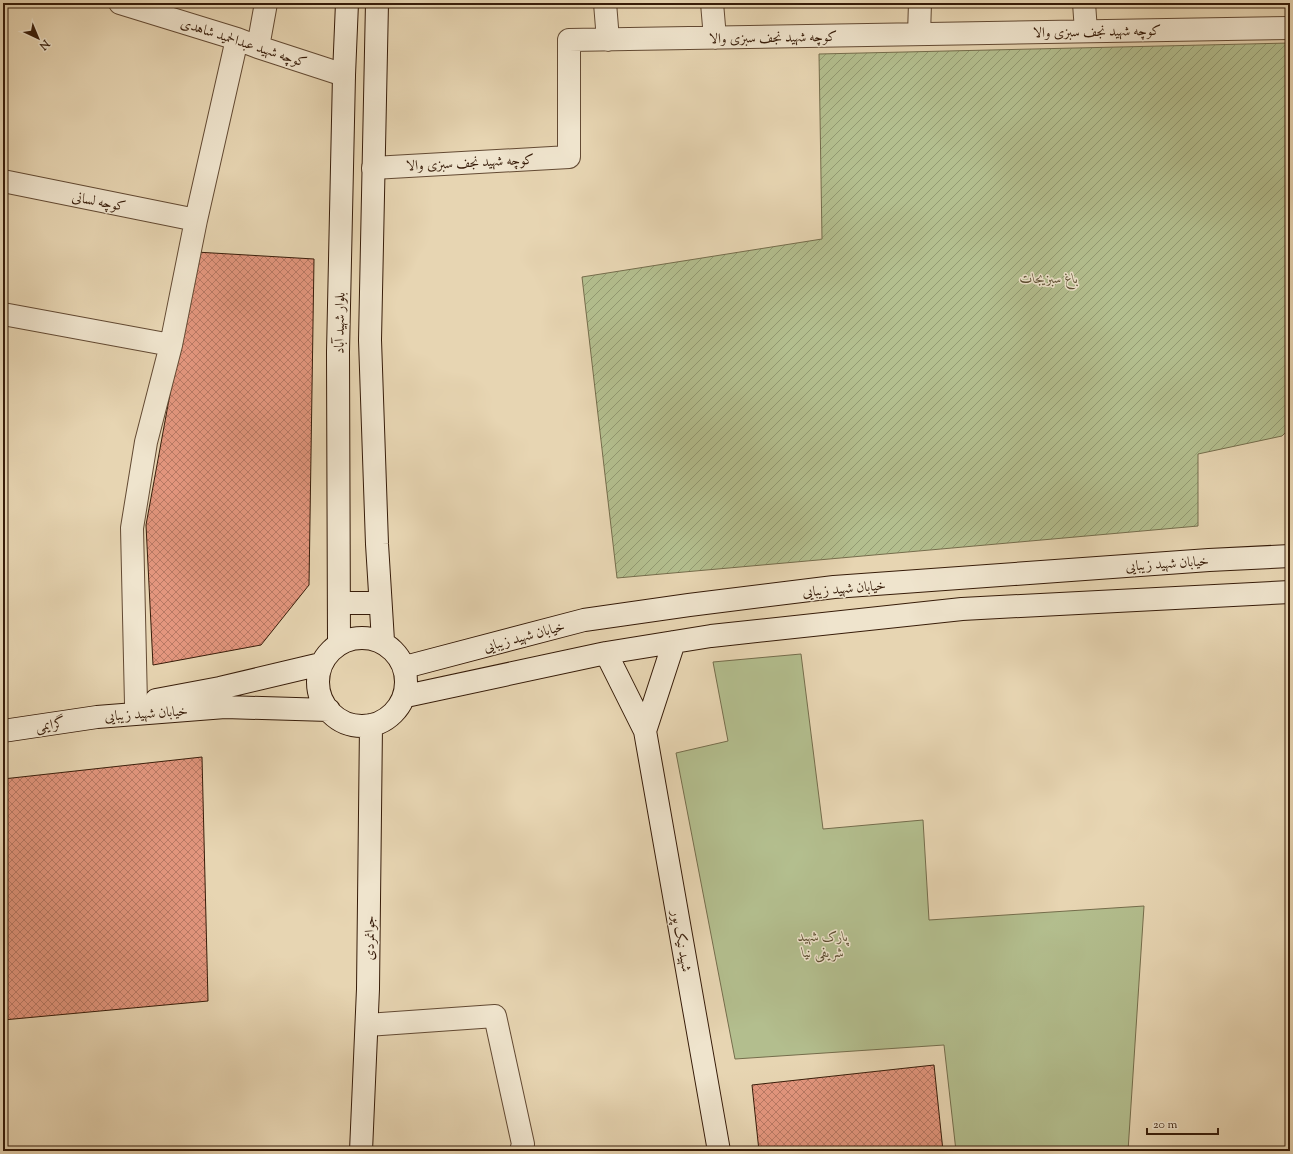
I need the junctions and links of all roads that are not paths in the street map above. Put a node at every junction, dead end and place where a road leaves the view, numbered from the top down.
1 (120, 3) edge
2 (266, 3) edge
3 (347, 3) edge
4 (377, 3) edge
5 (605, 3) edge
6 (712, 3) edge
7 (920, 3) edge
8 (1084, 3) edge
9 (1290, 28) edge
10 (1086, 31) junction
11 (919, 34) junction
12 (715, 38) junction
13 (237, 39) junction
14 (608, 40) junction
15 (258, 47) junction
16 (344, 75) junction
17 (373, 168) junction
18 (3, 182) edge
19 (196, 220) junction
20 (3, 314) edge
21 (171, 345) junction
22 (1290, 556) edge
23 (1140, 565) junction
24 (1290, 592) edge
25 (1143, 600) junction
26 (339, 603) junction
27 (380, 603) junction
28 (382, 641) junction
29 (339, 642) junction
30 (674, 642) junction
31 (606, 653) junction
32 (321, 664) junction
33 (404, 667) junction
34 (406, 696) junction
35 (136, 704) junction
36 (329, 710) junction
37 (97, 717) junction
38 (371, 725) junction
39 (645, 730) junction
40 (3, 731) edge
41 (367, 1025) junction
42 (361, 1151) edge
43 (521, 1151) edge
44 (719, 1151) edge

1 - 13 main road, کوچه شهید عبدالحمید شاهدی
2 - 15 main road
3 - 16 main road, بلوار شهید آباد
4 - 17 main road
5 - 14 main road
6 - 12 main road
7 - 11 main road
8 - 10 main road
9 - 10 main road, کوچه شهید نجف سبزی والا
10 - 11 main road, کوچه شهید نجف سبزی والا
11 - 12 main road, کوچه شهید نجف سبزی والا
12 - 14 main road, کوچه شهید نجف سبزی والا
13 - 15 main road, کوچه شهید عبدالحمید شاهدی
13 - 19 main road
14 - 17 main road, کوچه شهید نجف سبزی والا
15 - 16 main road, کوچه شهید عبدالحمید شاهدی
16 - 26 main road, بلوار شهید آباد
17 - 27 main road
18 - 19 main road, کوچه لسانی
19 - 21 main road
20 - 21 main road
21 - 35 main road
22 - 23 main road, خیابان شهید زیبایی
23 - 25 main road
23 - 33 main road, خیابان شهید زیبایی
24 - 25 main road
25 - 30 main road
26 - 27 main road
26 - 29 main road, بلوار شهید آباد
27 - 28 main road
28 - 29 main road
28 - 33 main road
29 - 32 main road
30 - 31 main road
30 - 39 main road, شهید نیک پور
31 - 34 main road
31 - 39 main road, شهید نیک پور
32 - 35 main road, خیابان شهید زیبایی
32 - 36 main road
33 - 34 main road
34 - 38 main road
35 - 37 main road, خیابان شهید زیبایی
36 - 37 main road, خیابان شهید زیبایی
36 - 38 main road
37 - 40 main road, گرایمی
38 - 41 main road, جوانمردی
39 - 44 main road, شهید نیک پور
41 - 42 main road, جوانمردی
41 - 43 main road

